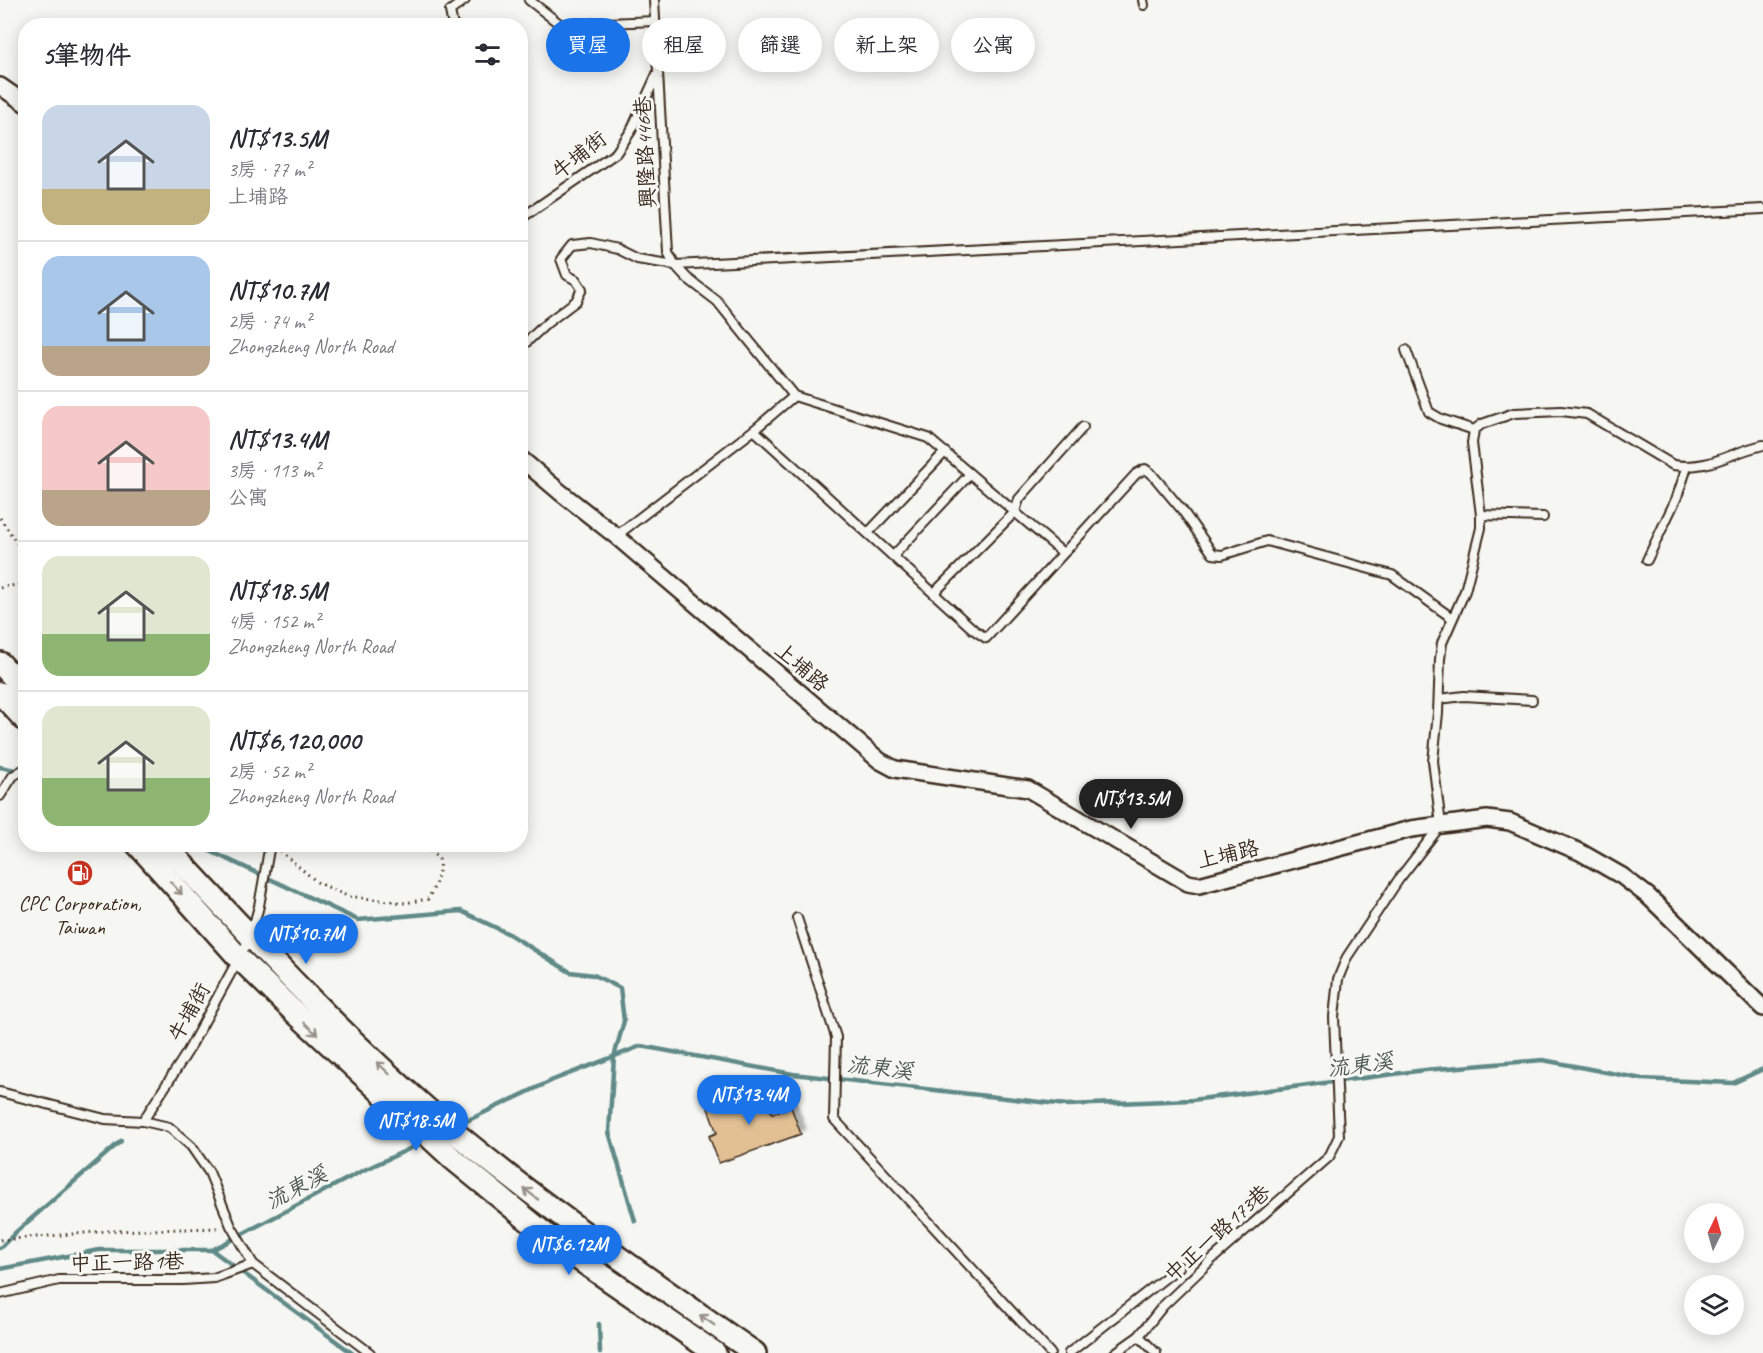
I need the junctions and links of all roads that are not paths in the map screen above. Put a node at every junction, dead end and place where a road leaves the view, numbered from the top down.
1 (465, 0) edge
2 (529, 0) edge
3 (654, 0) edge
4 (451, 18) edge
5 (655, 18) edge
6 (642, 22) edge
7 (658, 72) joint
8 (0, 86) edge
9 (18, 98) edge
10 (1763, 209) edge
11 (528, 214) edge
12 (675, 265) junction
13 (528, 341) edge
14 (1406, 350) dead end
15 (794, 396) junction
16 (1083, 427) dead end
17 (754, 430) junction
18 (1474, 430) junction
19 (1763, 445) edge
20 (945, 452) junction
21 (528, 465) edge
22 (1688, 466) junction
23 (970, 474) junction
24 (1015, 512) junction
25 (1481, 515) junction
26 (1543, 517) dead end
27 (868, 533) junction
28 (615, 536) junction
29 (1063, 553) junction
30 (893, 556) junction
31 (1647, 560) dead end
32 (934, 593) junction
33 (1452, 618) junction
34 (0, 663) edge
35 (18, 683) edge
36 (0, 693) edge
37 (1439, 699) junction
38 (1532, 700) dead end
39 (18, 712) edge
40 (18, 773) edge
41 (0, 796) edge
42 (1441, 825) junction
43 (144, 852) edge
44 (172, 852) edge
45 (270, 852) edge
46 (796, 918) dead end
47 (251, 936) junction
48 (239, 958) junction
49 (1763, 1008) edge
50 (0, 1092) edge
51 (143, 1121) junction
52 (253, 1264) junction
53 (1179, 1267) dead end
54 (0, 1294) edge
55 (1139, 1336) junction
56 (370, 1353) edge
57 (715, 1353) edge
58 (755, 1353) edge
59 (1050, 1353) edge
60 (1069, 1353) edge
61 (1115, 1353) edge
62 (1156, 1353) edge

1 - 4 lane
2 - 6 lane
3 - 5 lane, 興隆路446巷
7 - 11 lane, 牛埔街
7 - 12 lane, 興隆路446巷
8 - 9 street
10 - 12 lane
12 - 13 lane
12 - 15 lane
14 - 18 lane
15 - 17 lane
15 - 20 lane
16 - 24 lane
17 - 27 lane
17 - 28 lane
18 - 22 lane
18 - 25 lane
19 - 22 lane
20 - 23 lane
20 - 27 lane
21 - 28 street, 上埔路
22 - 31 lane
23 - 24 lane
23 - 30 lane
24 - 29 lane
24 - 32 lane
25 - 26 lane
25 - 33 lane
27 - 30 lane
28 - 42 street, 上埔路
29 - 32 lane
29 - 33 lane
30 - 32 lane
33 - 37 lane
34 - 35 main road
36 - 39 main road
37 - 38 lane
37 - 42 lane
40 - 41 lane
42 - 49 street, 上埔路
42 - 55 lane, 中正一路173巷
43 -> 48 main road
44 - 47 main road
45 - 47 lane, 牛埔街
46 - 59 lane
47 - 48 lane, 牛埔街
58 -> 47 main road
48 - 51 lane, 牛埔街
48 -> 57 main road
50 - 51 lane
51 - 52 lane
52 - 54 lane, 中正一路1巷
52 - 56 lane
53 - 60 lane
55 - 61 lane, 中正一路173巷
55 - 62 lane

